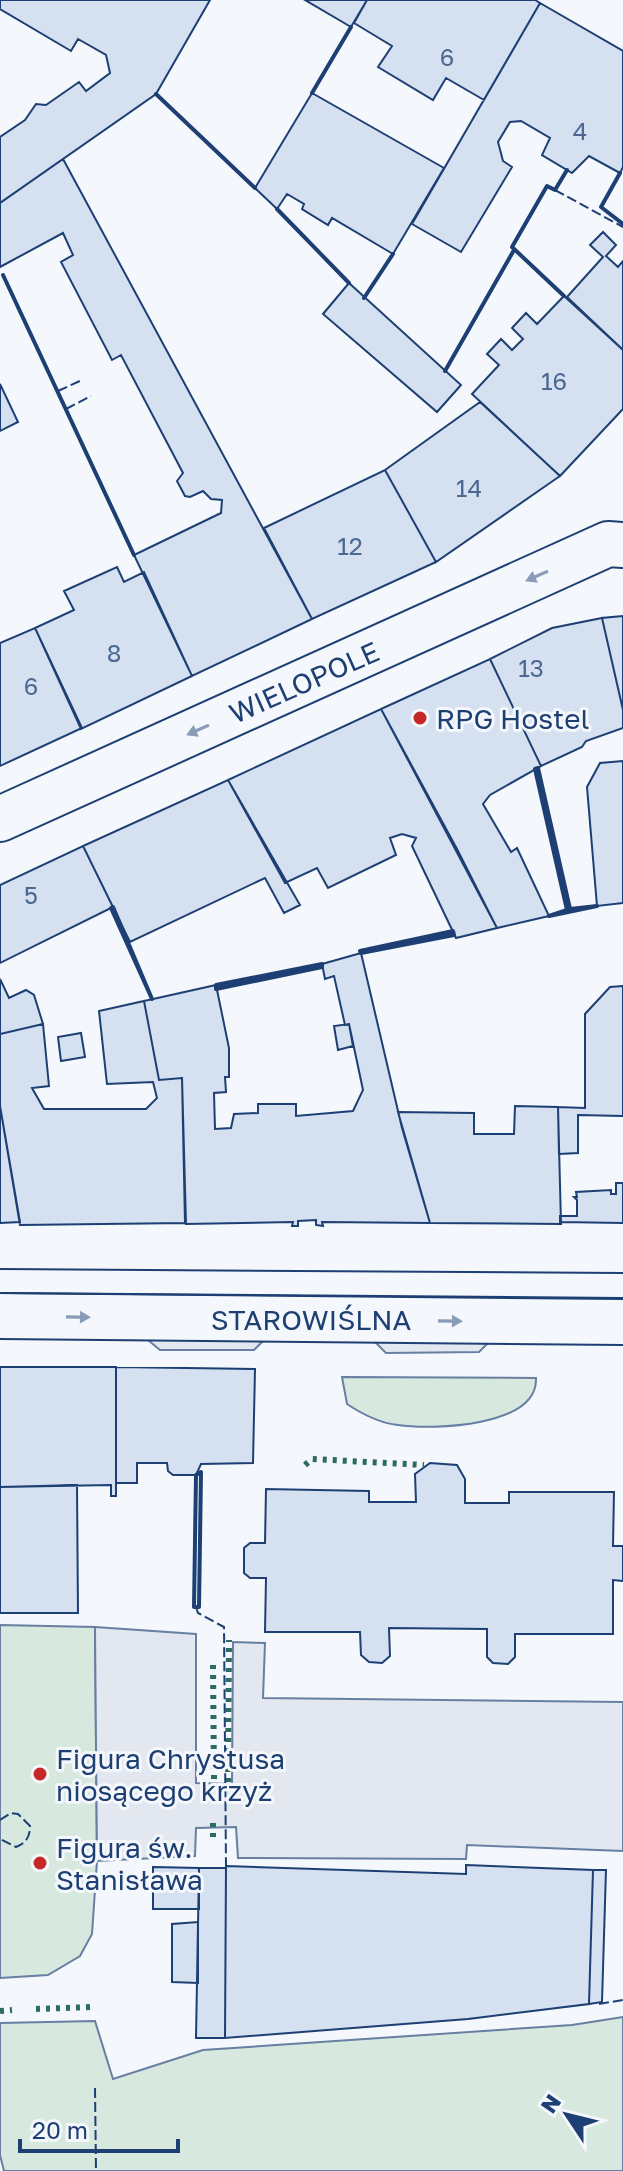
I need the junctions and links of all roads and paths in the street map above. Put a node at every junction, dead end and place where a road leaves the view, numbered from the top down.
1 (618, 536) edge
2 (0, 819) edge
3 (0, 1316) edge
4 (623, 1322) edge

1 -> 2 street, WIELOPOLE
3 -> 4 street, STAROWIŚLNA

